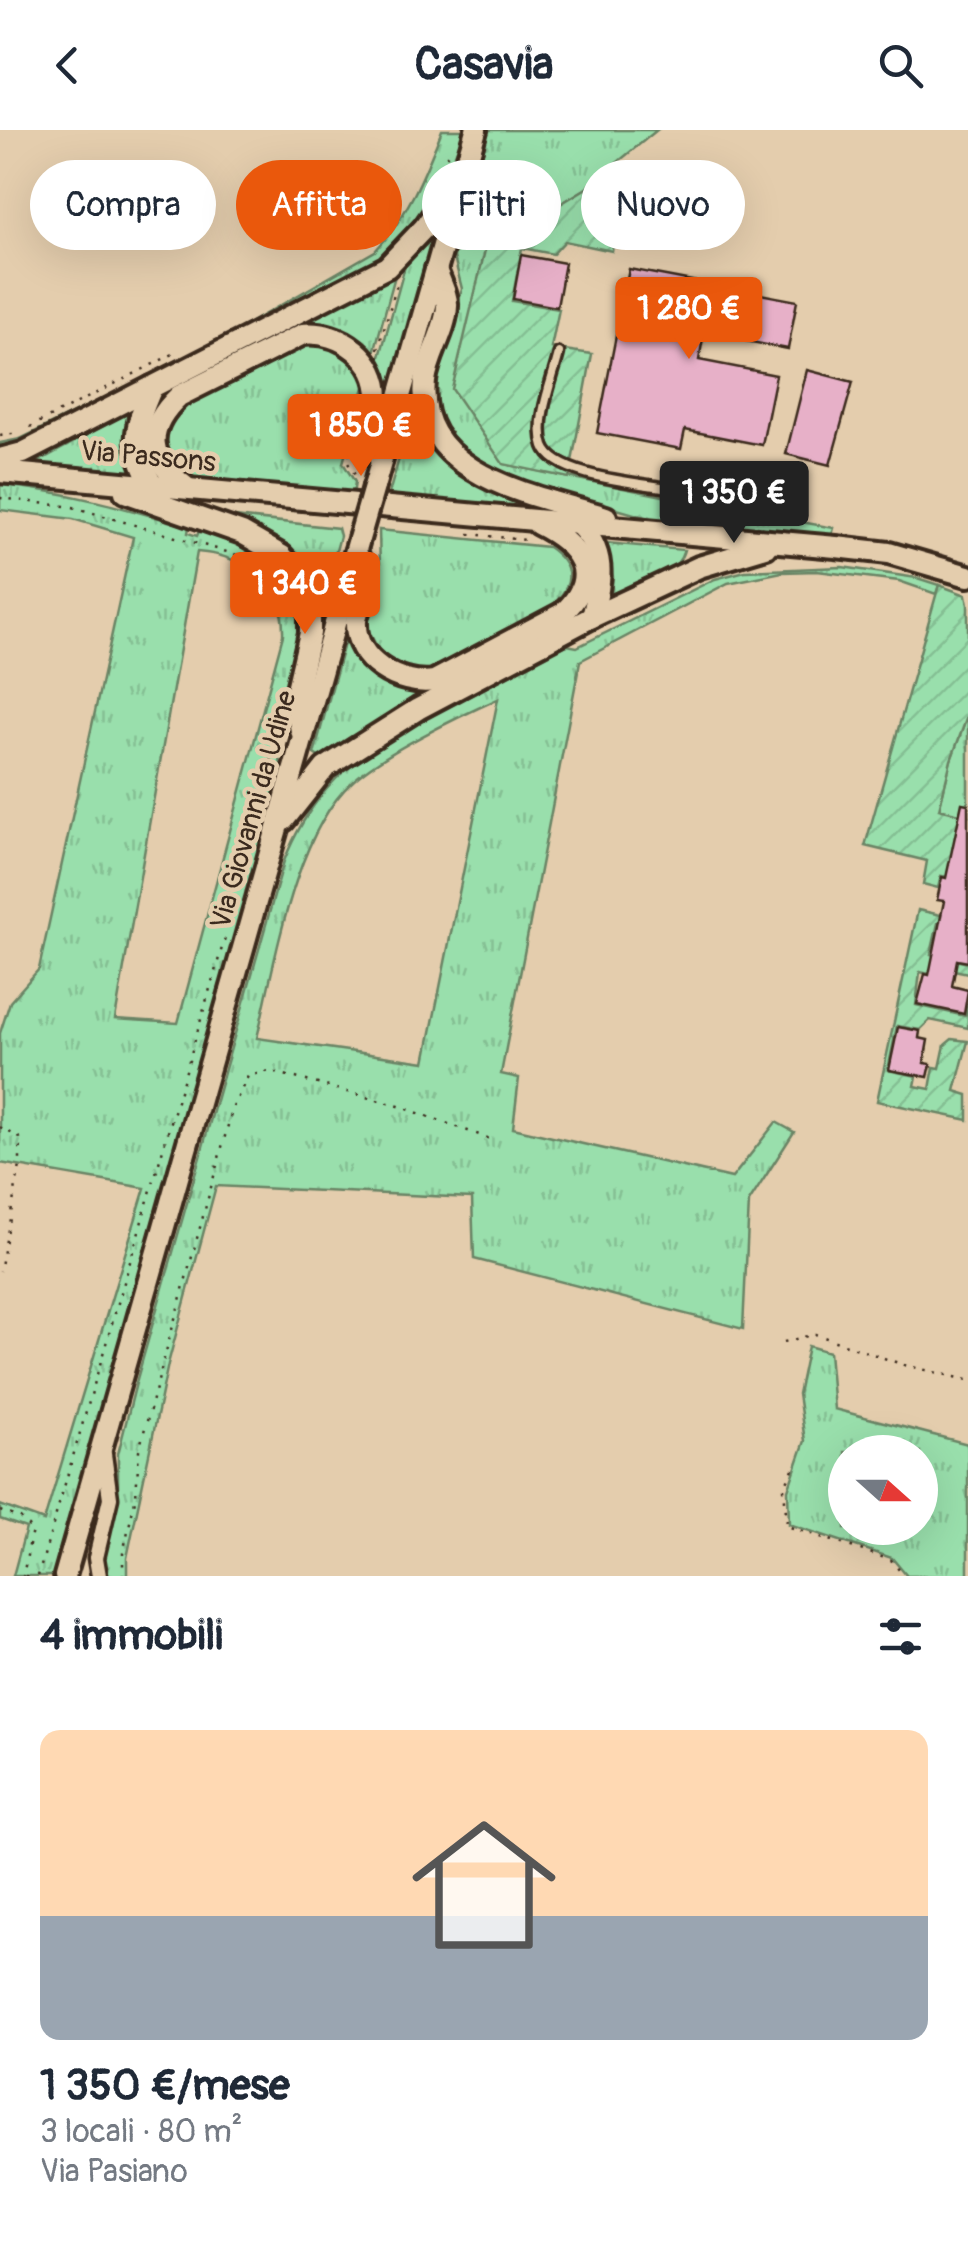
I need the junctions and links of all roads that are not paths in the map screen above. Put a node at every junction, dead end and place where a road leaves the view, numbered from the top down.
1 (476, 130) edge
2 (467, 160) edge
3 (422, 230) edge
4 (441, 250) edge
5 (436, 269) junction
6 (560, 353) dead end
7 (152, 387) junction
8 (0, 459) edge
9 (382, 461) junction
10 (0, 472) edge
11 (90, 480) junction
12 (153, 486) junction
13 (188, 488) junction
14 (530, 519) junction
15 (576, 522) junction
16 (646, 530) junction
17 (696, 534) junction
18 (782, 543) junction
19 (358, 545) junction
20 (699, 566) junction
21 (968, 576) edge
22 (592, 617) junction
23 (303, 737) junction
24 (276, 830) junction
25 (103, 1449) junction
26 (65, 1576) edge
27 (99, 1576) edge

1 - 2 street, Via Giovanni da Udine
3 - 7 street
4 - 5 street, Via Giovanni da Udine
5 - 9 street, Via Giovanni da Udine
5 - 16 street
6 - 17 lane
7 - 8 street
7 - 12 street
9 - 13 street
9 - 19 street, Via Giovanni da Udine, bridge
10 - 11 street, Via Passons
11 - 12 street, Via Passons
11 - 23 street
12 - 13 street, Via Passons
13 - 14 street, Via Passons
14 - 15 street, Via Passons
14 - 19 street
15 - 16 street, Via Passons
15 - 22 street
16 - 17 street
17 - 18 street
17 - 20 street
18 - 20 street
18 - 21 street
19 - 23 street, Via Giovanni da Udine
20 - 22 street
22 - 24 street
23 - 24 street, Via Giovanni da Udine
24 - 25 street, Via Giovanni da Udine
25 - 26 street, Via Giovanni da Udine
25 - 27 street

